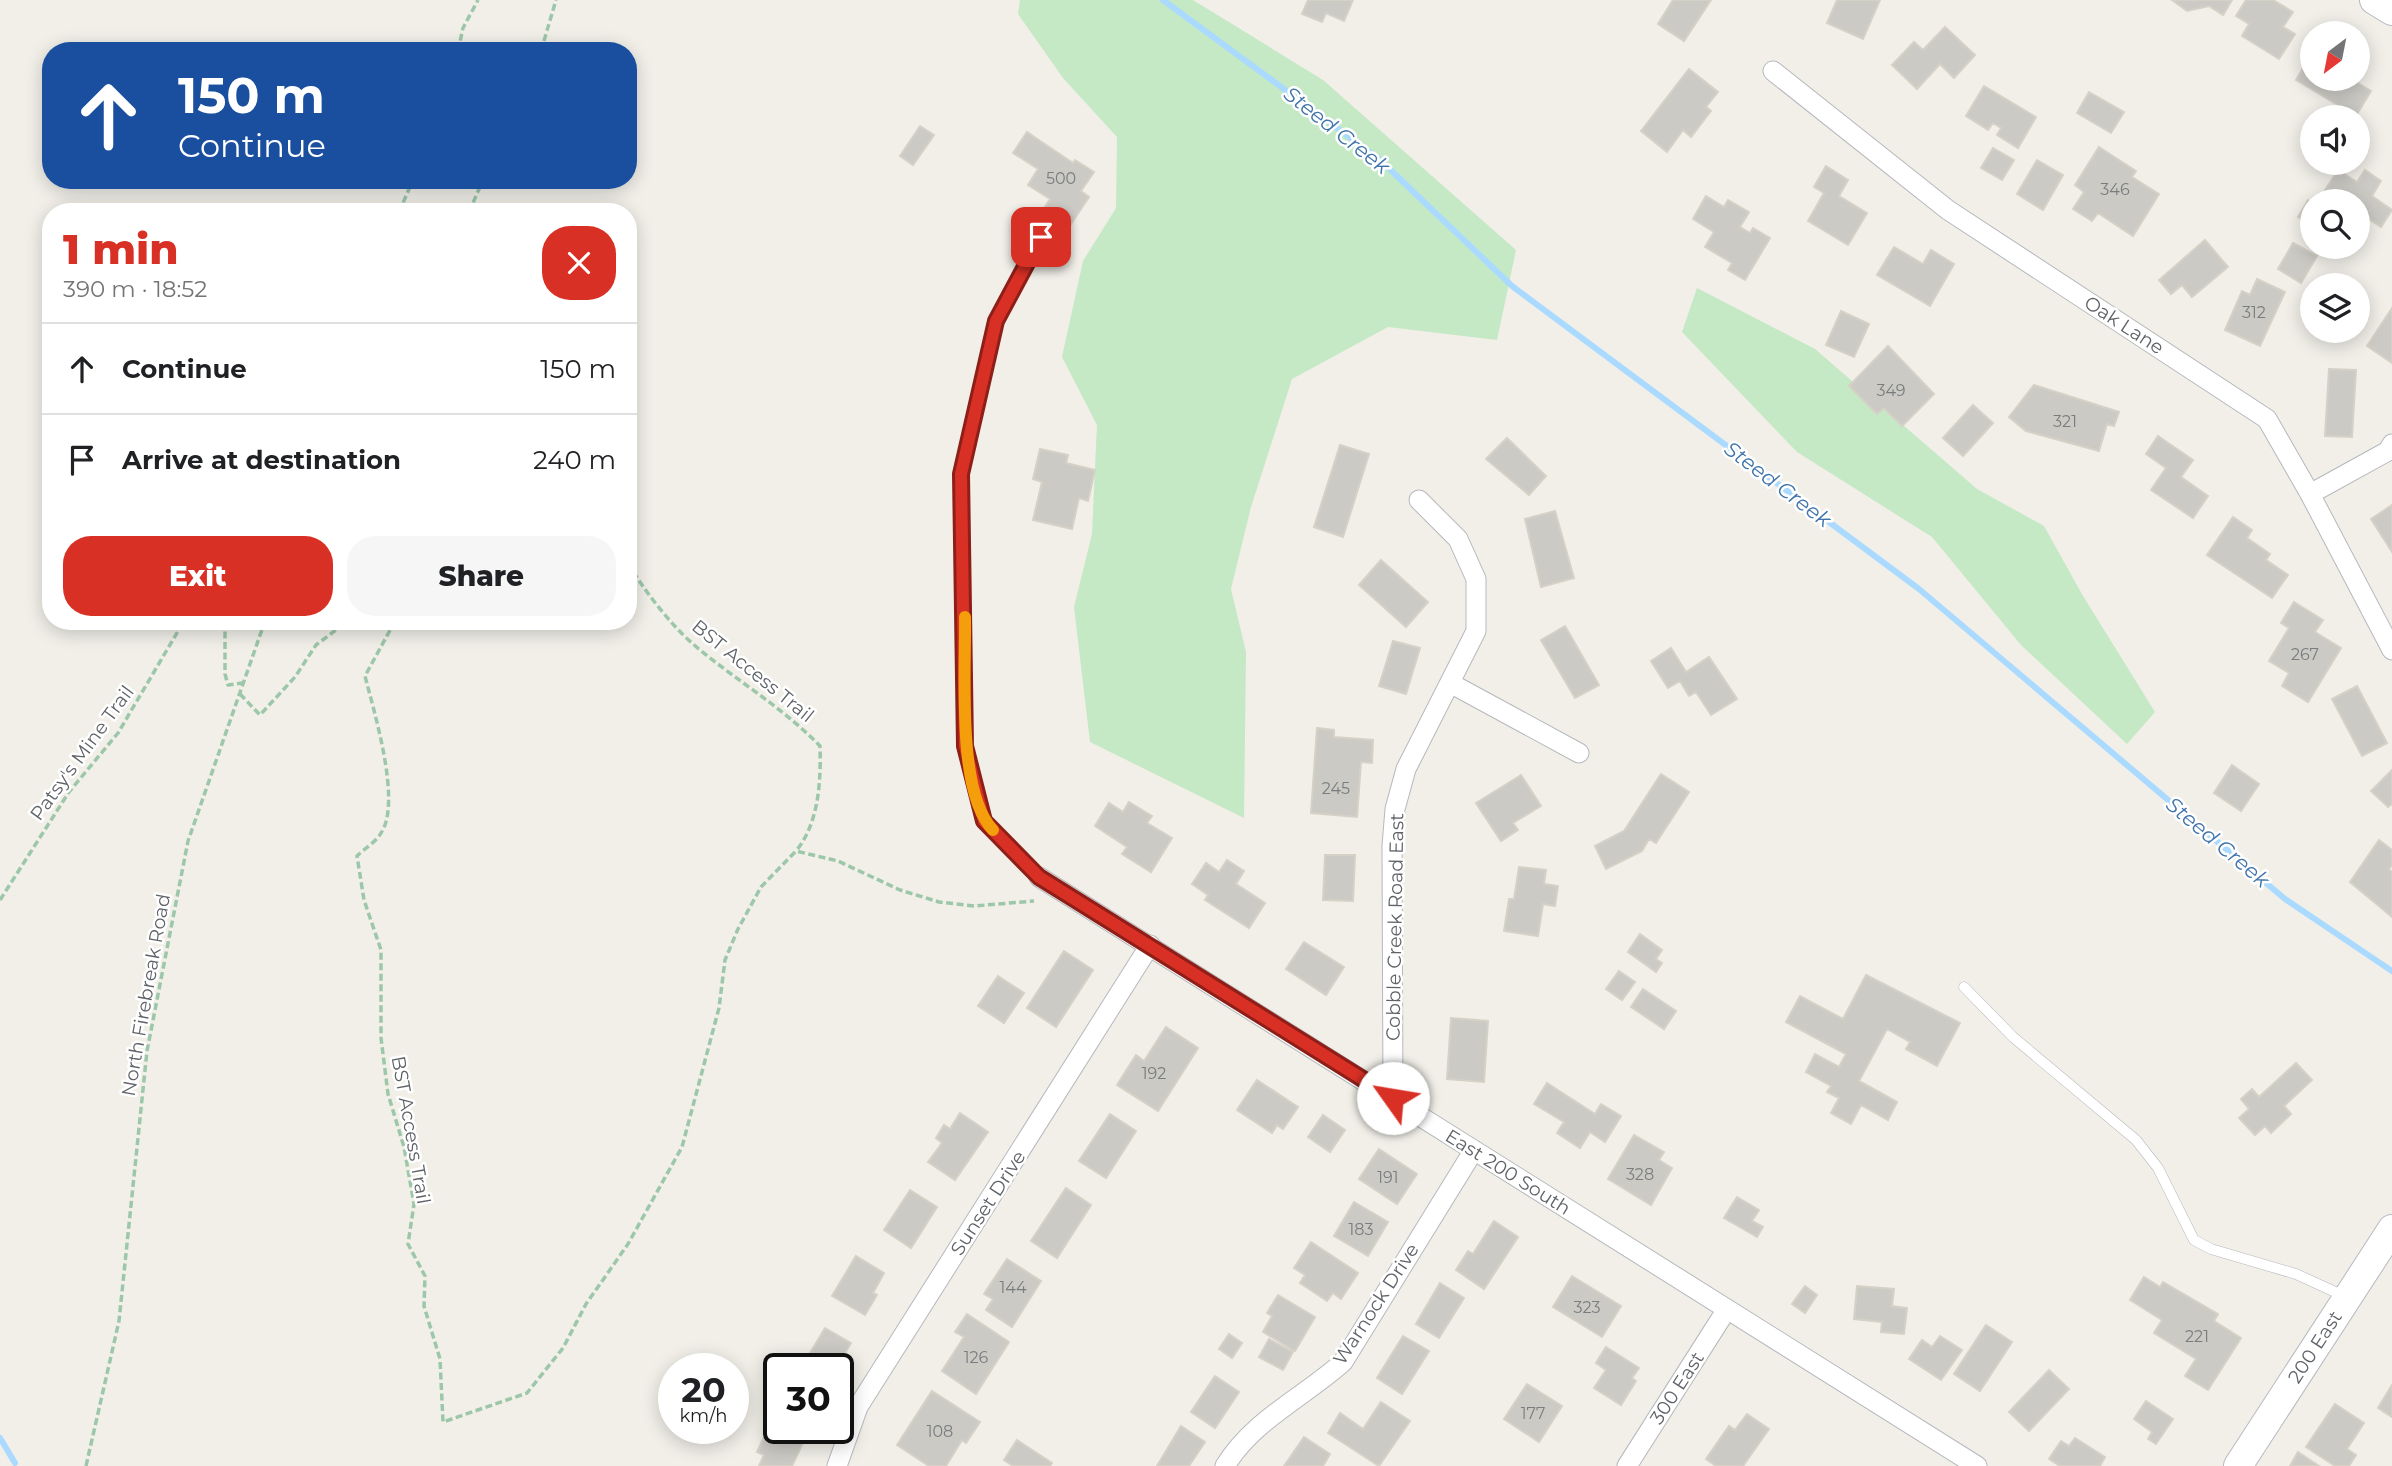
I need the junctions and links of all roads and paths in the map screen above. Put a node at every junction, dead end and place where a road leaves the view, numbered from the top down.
1 (478, 0) edge
2 (556, 0) edge
3 (2374, 0) edge
4 (2392, 11) edge
5 (460, 42) edge
6 (544, 42) edge
7 (1773, 71) dead end
8 (1041, 237) dead end
9 (2392, 444) edge
10 (2311, 494) junction
11 (1419, 500) dead end
12 (637, 579) edge
13 (179, 630) edge
14 (225, 630) edge
15 (262, 630) edge
16 (336, 630) edge
17 (390, 630) edge
18 (2392, 650) edge
19 (242, 683) junction
20 (1450, 683) junction
21 (239, 693) junction
22 (1579, 754) dead end
23 (796, 851) junction
24 (1039, 877) joint
25 (0, 900) edge
26 (1034, 901) dead end
27 (1150, 945) junction
28 (1964, 987) dead end
29 (1393, 1098) junction
30 (1474, 1150) junction
31 (2392, 1229) edge
32 (2348, 1297) junction
33 (1727, 1309) junction
34 (86, 1466) edge
35 (837, 1466) edge
36 (1225, 1466) edge
37 (1627, 1466) edge
38 (1977, 1466) edge
39 (2238, 1466) edge

1 - 5 path
2 - 6 path
3 - 4 main road
7 - 10 street, Oak Lane
8 - 24 lane
9 - 10 street
10 - 18 street, Oak Lane
11 - 20 street, Cobble Creek Road East
12 - 23 path, BST Access Trail
13 - 25 path, Patsy's Mine Trail
14 - 19 path
15 - 19 path, North Firebreak Road
16 - 21 path
17 - 23 path, BST Access Trail
19 - 21 path, North Firebreak Road
20 - 22 street
20 - 29 street, Cobble Creek Road East
21 - 34 path, North Firebreak Road
23 - 26 path
24 - 27 street, East 200 South
27 - 29 street, East 200 South
27 - 35 street, Sunset Drive
28 - 32 lane
29 - 30 street, East 200 South
30 - 33 street, East 200 South
30 - 36 street, Warnock Drive
31 - 32 main road, 200 East
32 - 39 main road, 200 East
33 - 37 street, 300 East
33 - 38 street, East 200 South

